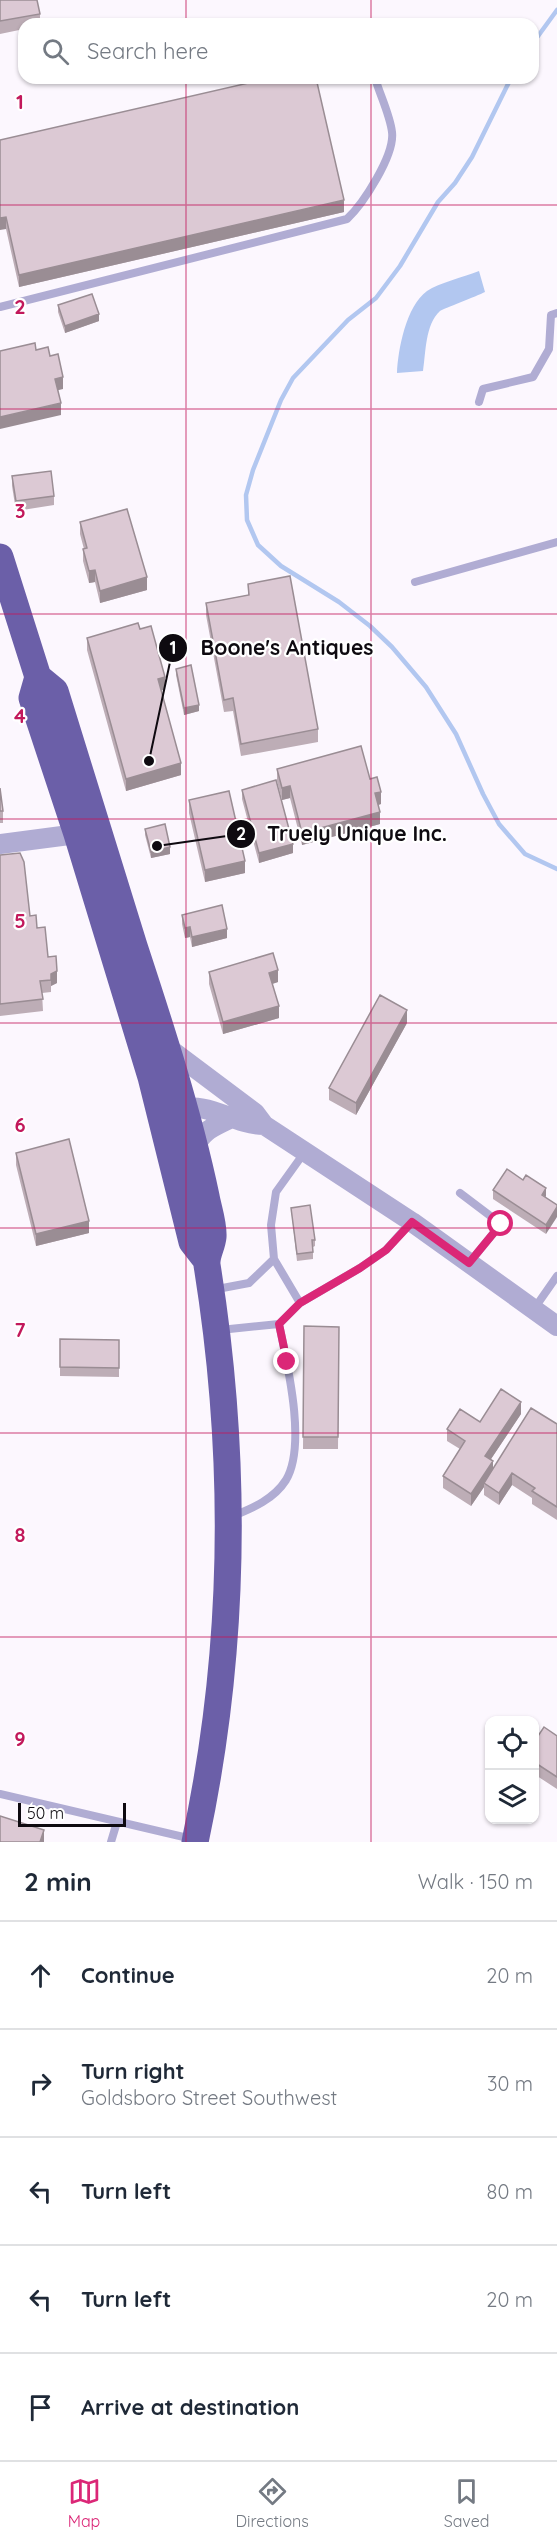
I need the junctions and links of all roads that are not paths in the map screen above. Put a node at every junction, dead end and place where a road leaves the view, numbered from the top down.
1 (377, 84) edge
2 (0, 307) edge
3 (557, 313) edge
4 (479, 402) dead end
5 (557, 542) edge
6 (0, 557) edge
7 (415, 582) dead end
8 (4, 585) edge
9 (38, 677) junction
10 (77, 834) junction
11 (0, 844) edge
12 (167, 1047) junction
13 (173, 1110) junction
14 (231, 1118) junction
15 (264, 1125) junction
16 (195, 1147) junction
17 (304, 1153) junction
18 (460, 1193) dead end
19 (412, 1222) junction
20 (274, 1259) junction
21 (206, 1260) junction
22 (469, 1263) junction
23 (557, 1276) edge
24 (211, 1290) junction
25 (300, 1303) junction
26 (534, 1310) junction
27 (279, 1324) junction
28 (557, 1326) edge
29 (216, 1331) junction
30 (230, 1518) junction
31 (0, 1794) edge
32 (117, 1822) junction
33 (195, 1841) edge
34 (111, 1842) edge

1 - 2 lane
3 - 4 lane
5 - 7 lane
6 - 8 highway
8 - 9 highway
9 - 10 highway
9 - 12 highway
10 - 11 street
10 - 13 highway
12 - 13 highway
12 - 15 street
13 - 14 street
13 - 16 highway
13 - 21 highway
14 - 15 street
14 - 16 street
15 - 17 street
16 - 21 highway
17 - 19 street
17 - 20 lane
18 - 22 lane
19 - 22 street
19 - 25 lane
20 - 24 lane
20 - 25 lane
21 - 24 highway
22 - 26 street
23 - 26 lane
24 - 29 highway
25 - 27 lane
26 - 28 street
27 - 29 lane
27 - 30 lane
29 - 30 highway
30 - 33 highway
31 - 32 lane
32 - 33 lane
32 - 34 lane

